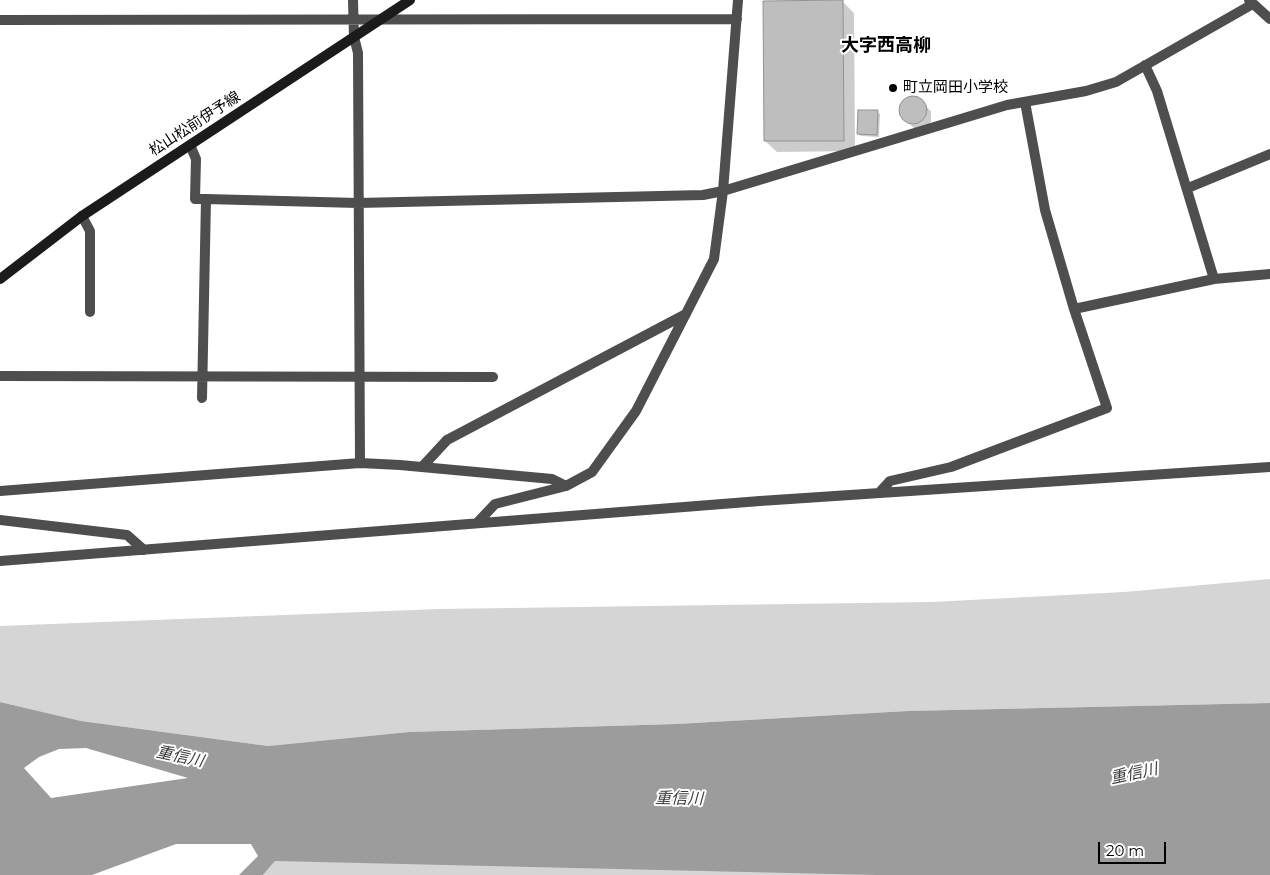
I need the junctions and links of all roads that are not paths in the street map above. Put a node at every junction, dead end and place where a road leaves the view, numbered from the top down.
1 (353, 0) edge
2 (410, 0) edge
3 (738, 0) edge
4 (1250, 2) edge
5 (353, 18) junction
6 (382, 18) junction
7 (737, 19) junction
8 (1270, 19) edge
9 (0, 20) edge
10 (354, 37) junction
11 (1145, 65) junction
12 (1025, 102) junction
13 (190, 145) junction
14 (1270, 154) edge
15 (1188, 188) junction
16 (723, 191) junction
17 (206, 199) junction
18 (358, 203) junction
19 (82, 216) junction
20 (1270, 274) edge
21 (0, 279) edge
22 (1214, 279) junction
23 (1074, 309) junction
24 (90, 312) dead end
25 (686, 314) junction
26 (0, 376) edge
27 (204, 376) junction
28 (358, 377) junction
29 (492, 377) dead end
30 (202, 398) dead end
31 (360, 463) junction
32 (422, 466) junction
33 (1270, 467) edge
34 (566, 486) junction
35 (0, 491) edge
36 (879, 493) junction
37 (0, 520) edge
38 (478, 522) junction
39 (144, 550) junction
40 (0, 561) edge

1 - 5 street
2 - 6 main road, 松山松前伊予線
3 - 7 street
4 - 8 street
4 - 11 street
5 - 6 street
5 - 9 street
5 - 10 street
6 - 7 street
6 - 10 main road, 松山松前伊予線
7 - 16 street
10 - 13 main road, 松山松前伊予線
10 - 18 street
11 - 12 street
11 - 15 street
12 - 16 street
12 - 23 street
13 - 17 street
13 - 19 main road, 松山松前伊予線
14 - 15 street
15 - 22 street
16 - 18 street
16 - 25 street
17 - 18 street
17 - 27 street
18 - 28 street
19 - 21 main road, 松山松前伊予線
19 - 24 street
20 - 22 street
22 - 23 street
23 - 36 street
25 - 32 street
25 - 34 street
26 - 27 street
27 - 28 street
27 - 30 street
28 - 29 street
28 - 31 street
31 - 32 street
31 - 35 street
32 - 34 street
33 - 36 street
34 - 38 street
36 - 38 street
37 - 39 street
38 - 39 street
39 - 40 street

